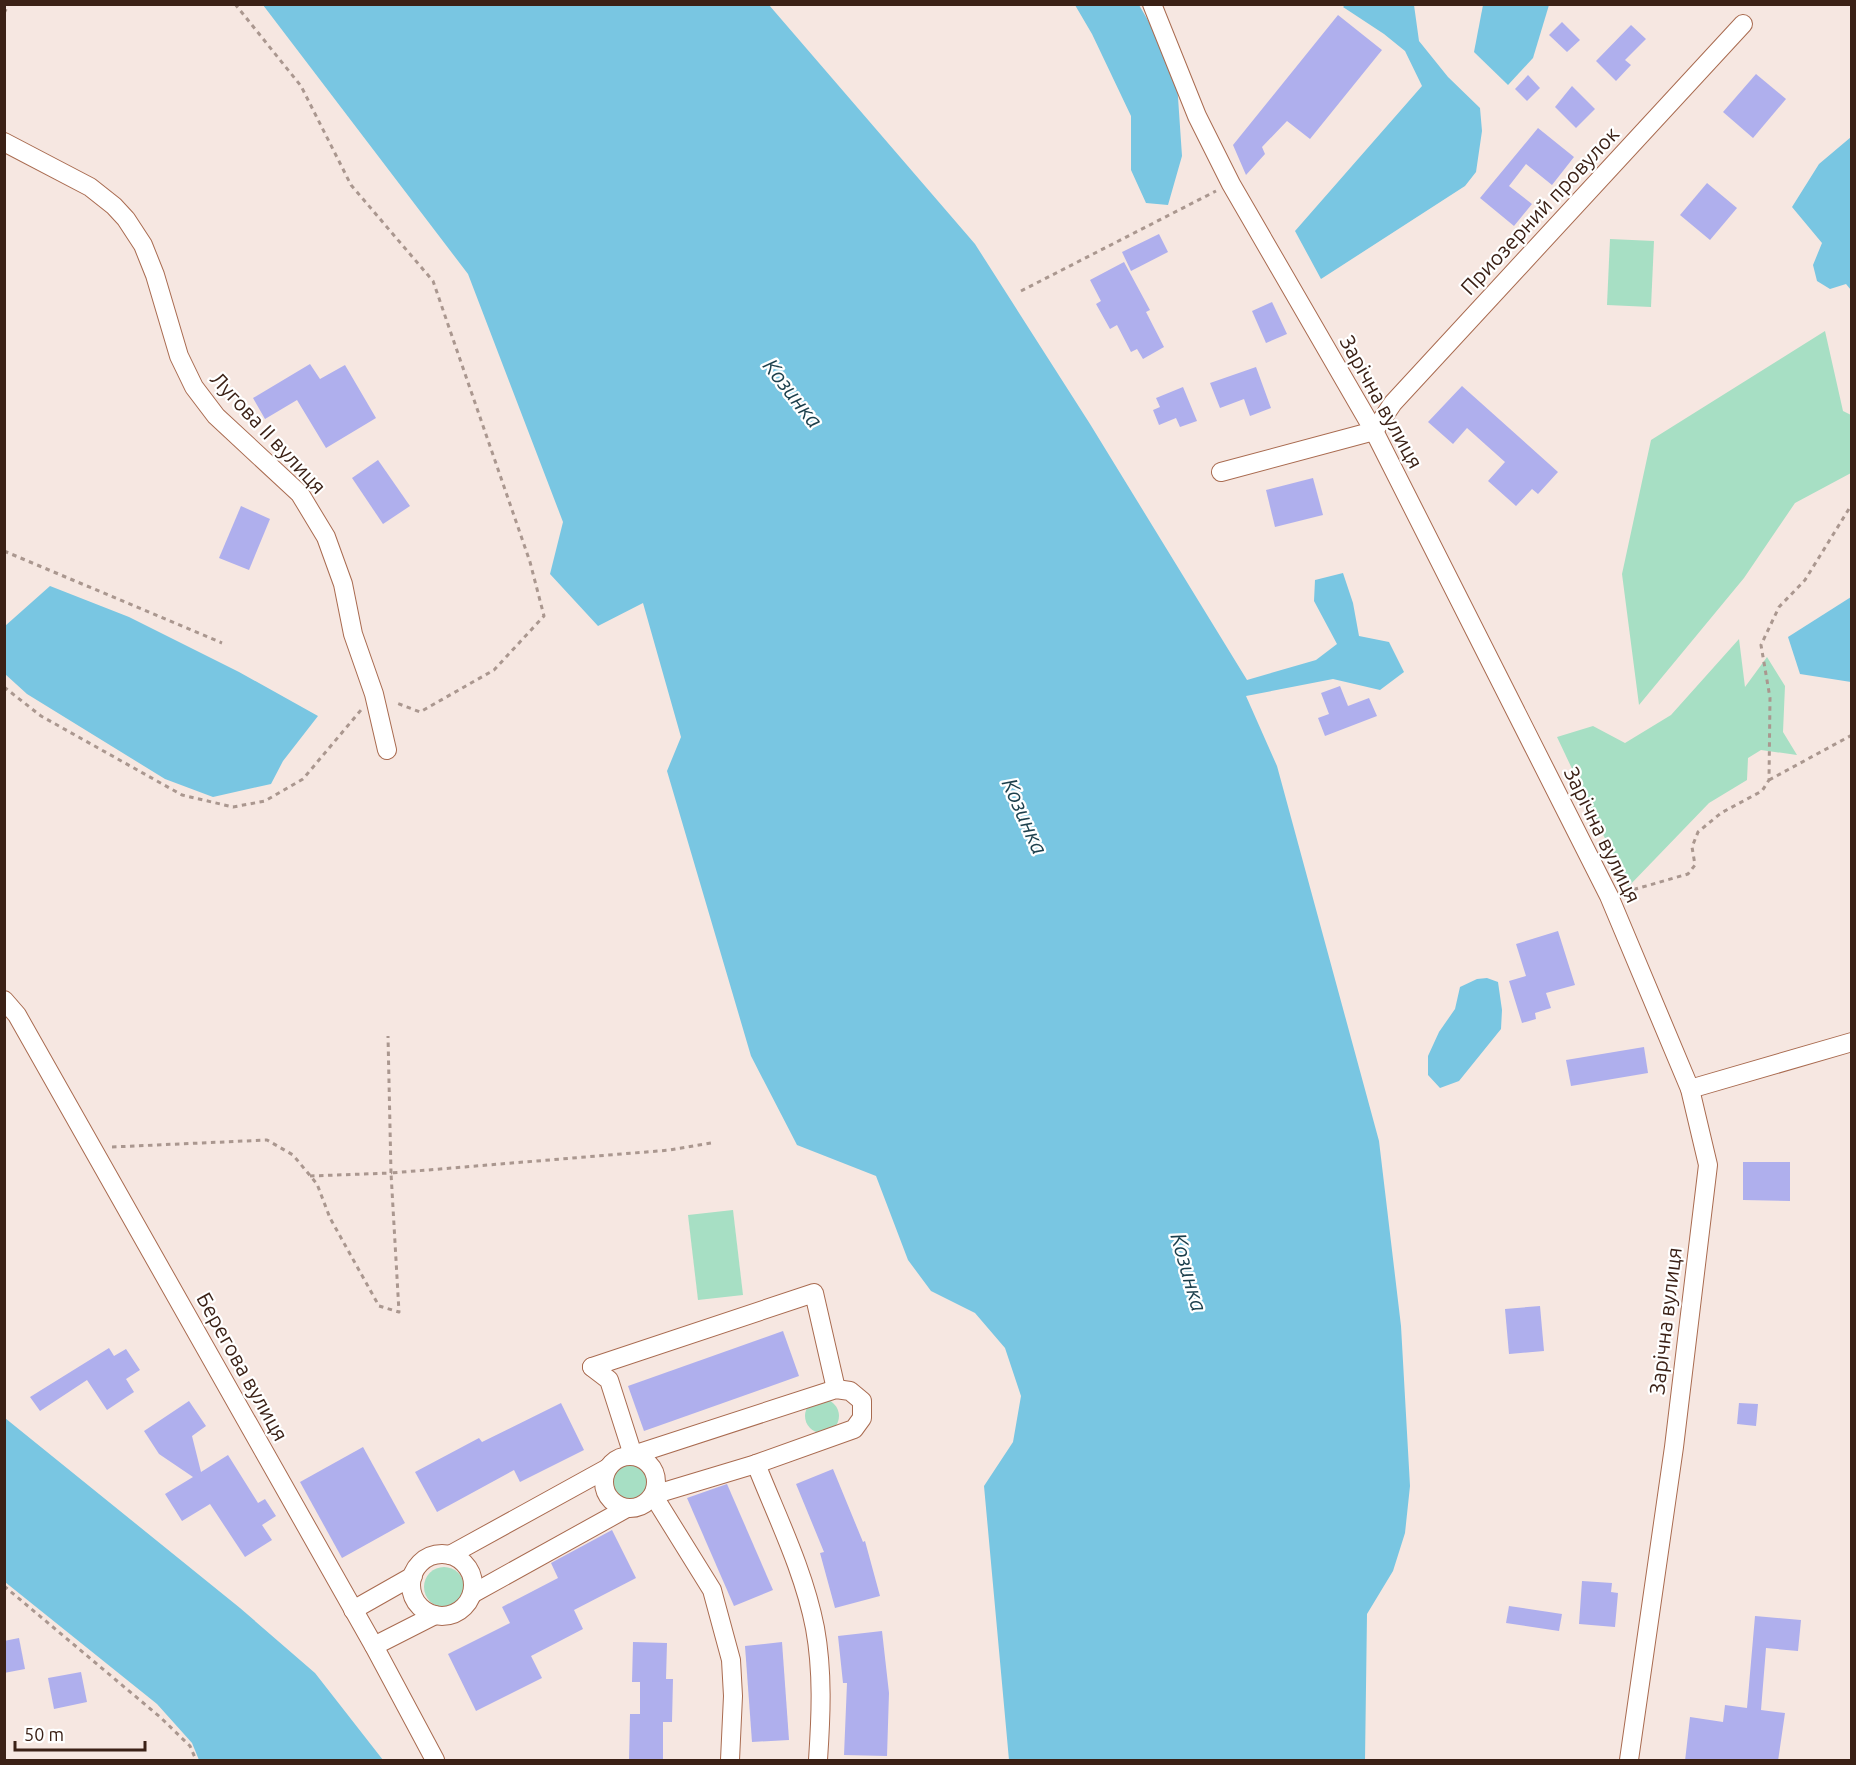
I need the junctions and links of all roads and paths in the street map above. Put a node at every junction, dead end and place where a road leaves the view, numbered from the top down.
1 (9, 4) edge
2 (236, 4) edge
3 (1152, 4) edge
4 (4, 13) edge
5 (1743, 24) dead end
6 (4, 142) edge
7 (1231, 184) junction
8 (1020, 291) dead end
9 (1374, 431) junction
10 (1221, 472) dead end
11 (1851, 504) edge
12 (4, 551) edge
13 (222, 643) dead end
14 (4, 687) edge
15 (374, 694) junction
16 (1851, 735) edge
17 (387, 750) dead end
18 (1768, 780) junction
19 (1609, 896) junction
20 (4, 1000) edge
21 (388, 1036) dead end
22 (1851, 1042) edge
23 (1690, 1089) junction
24 (711, 1143) dead end
25 (93, 1148) junction
26 (391, 1173) junction
27 (310, 1176) junction
28 (837, 1389) junction
29 (633, 1455) junction
30 (756, 1464) junction
31 (608, 1468) junction
32 (653, 1496) junction
33 (627, 1508) junction
34 (450, 1555) junction
35 (413, 1576) junction
36 (4, 1586) edge
37 (472, 1594) junction
38 (353, 1610) junction
39 (435, 1615) junction
40 (374, 1646) junction
41 (196, 1761) edge
42 (435, 1761) edge
43 (730, 1761) edge
44 (818, 1761) edge
45 (1629, 1761) edge

1 - 4 path
2 - 15 path
3 - 7 street, Зарічна вулиця
5 - 9 street, Приозерний провулок
6 - 15 street, Лугова II вулиця
7 - 8 path
7 - 9 street, Зарічна вулиця
9 - 10 street
9 - 19 street, Зарічна вулиця
11 - 18 path
12 - 13 path
14 - 15 path
15 - 17 street, Лугова II вулиця
16 - 18 path
18 - 19 path
19 - 23 street, Зарічна вулиця
20 - 25 street, Берегова вулиця
21 - 26 path
22 - 23 street
23 - 45 street, Зарічна вулиця
24 - 26 path
25 - 27 path
25 - 38 street, Берегова вулиця
26 - 27 path
26 - 27 path
28 - 29 street
28 - 29 street
28 - 30 street
29 - 31 street
29 - 32 street
30 - 32 street
30 - 44 street
31 - 33 street
31 - 34 street
32 - 33 street
32 - 43 street
33 - 37 street
34 - 35 street
34 - 37 street
35 - 38 street
35 - 39 street
36 - 41 path
37 - 39 street
38 - 40 street, Берегова вулиця
39 - 40 street
40 - 42 street, Берегова вулиця

